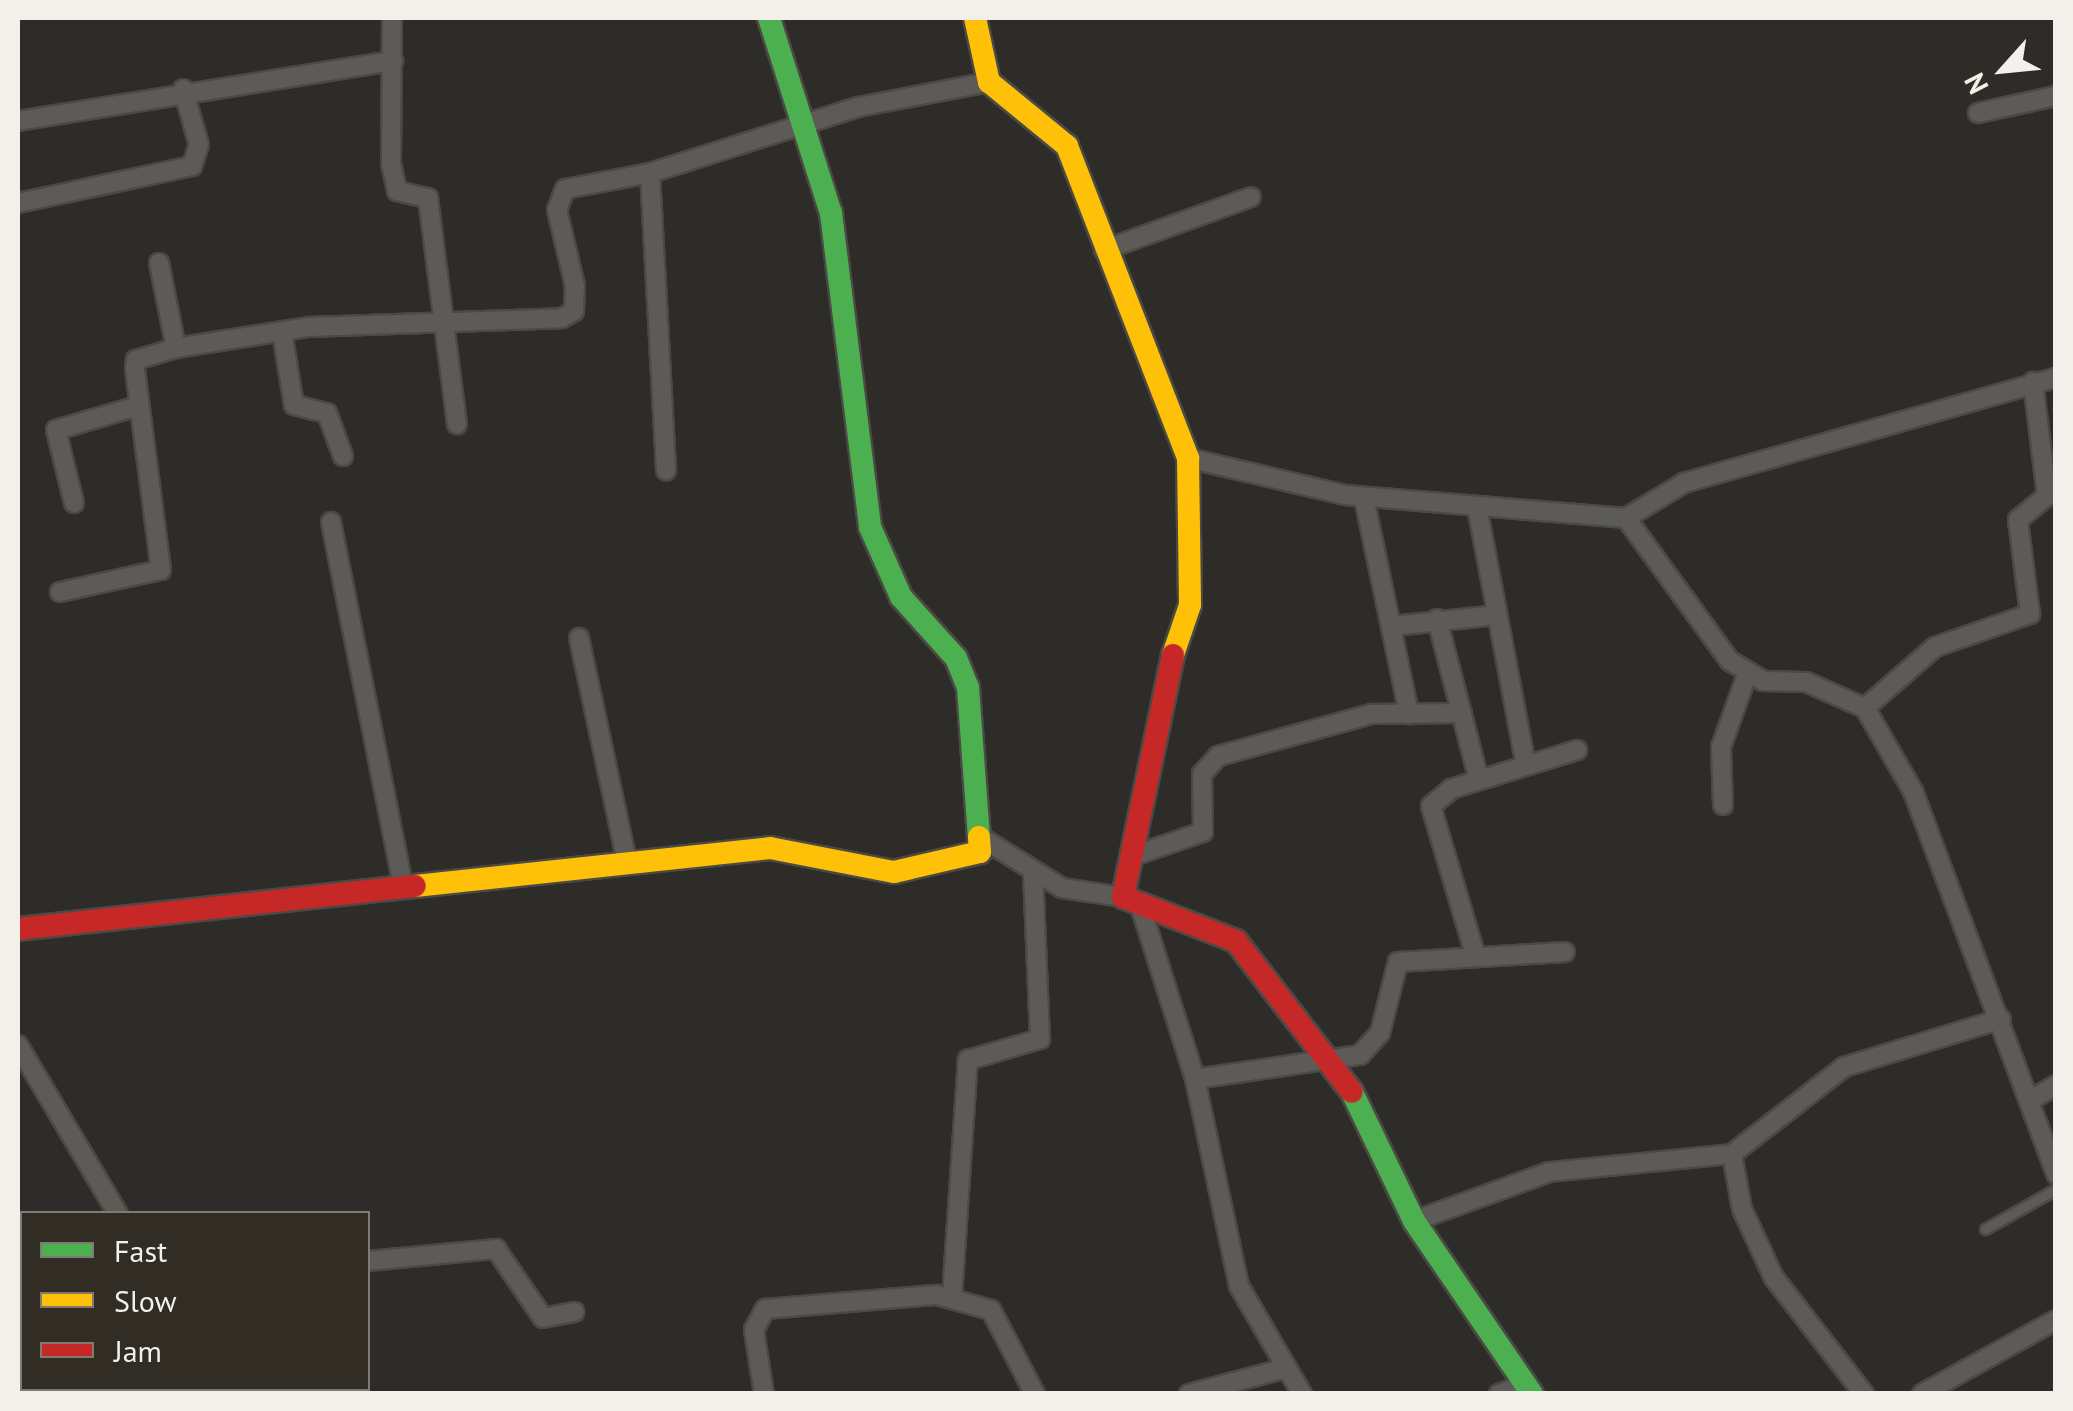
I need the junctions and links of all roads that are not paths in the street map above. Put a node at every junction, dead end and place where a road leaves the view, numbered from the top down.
1 (392, 18) edge
2 (768, 18) edge
3 (975, 18) edge
4 (393, 61) junction
5 (989, 82) junction
6 (183, 90) junction
7 (2056, 96) edge
8 (1978, 113) dead end
9 (18, 121) edge
10 (798, 128) junction
11 (650, 173) junction
12 (1251, 197) dead end
13 (18, 203) edge
14 (1104, 250) junction
15 (159, 263) dead end
16 (446, 326) junction
17 (282, 332) junction
18 (176, 348) junction
19 (2056, 378) edge
20 (2032, 382) junction
21 (138, 406) junction
22 (458, 424) dead end
23 (344, 456) dead end
24 (1188, 458) junction
25 (666, 470) dead end
26 (1364, 498) junction
27 (74, 503) dead end
28 (1478, 512) junction
29 (1626, 518) junction
30 (331, 522) dead end
31 (60, 592) dead end
32 (1497, 614) junction
33 (1437, 619) junction
34 (1393, 626) junction
35 (579, 638) dead end
36 (1748, 672) junction
37 (1866, 708) junction
38 (1462, 713) junction
39 (1409, 714) junction
40 (1577, 750) dead end
41 (1526, 766) junction
42 (1479, 780) junction
43 (1723, 805) dead end
44 (982, 838) junction
45 (1130, 857) junction
46 (627, 862) junction
47 (1034, 875) junction
48 (404, 888) junction
49 (1131, 900) junction
50 (18, 928) edge
51 (1565, 952) dead end
52 (1476, 954) junction
53 (2001, 1019) junction
54 (18, 1045) edge
55 (1339, 1064) junction
56 (1195, 1079) junction
57 (2056, 1086) edge
58 (2032, 1099) junction
59 (1732, 1154) junction
60 (2056, 1174) edge
61 (2056, 1189) edge
62 (116, 1211) edge
63 (1414, 1222) junction
64 (1986, 1229) dead end
65 (370, 1261) edge
66 (952, 1298) junction
67 (574, 1312) dead end
68 (2056, 1320) edge
69 (1287, 1368) junction
70 (1529, 1389) edge
71 (764, 1394) edge
72 (1036, 1394) edge
73 (1189, 1394) edge
74 (1302, 1394) edge
75 (1499, 1394) edge
76 (1864, 1394) edge
77 (1922, 1394) edge

1 - 4 street
2 - 10 street
3 - 5 street
4 - 6 street
4 - 16 street
5 - 10 street
5 - 14 street
6 - 9 street
6 - 13 street
7 - 8 street
10 - 11 street
10 - 44 street
11 - 16 street
11 - 25 street
12 - 14 street
14 - 24 street
15 - 18 street
16 - 17 street
16 - 22 street
17 - 18 street
17 - 23 street
18 - 21 street
19 - 20 street
20 - 29 street
20 - 37 street
21 - 27 street
21 - 31 street
24 - 26 street
24 - 45 street
26 - 28 street
26 - 34 street
28 - 29 street
28 - 32 street
29 - 36 street
30 - 48 street
32 - 33 street
32 - 41 street
33 - 34 street
33 - 38 street
34 - 39 street
35 - 46 street
36 - 37 street
36 - 43 street
37 - 53 street
38 - 39 street
38 - 42 street
39 - 45 street
40 - 41 street
41 - 42 street
42 - 52 street
44 - 46 street
44 - 47 street
45 - 49 street
46 - 48 street
47 - 49 street
47 - 66 street
48 - 50 street
49 - 55 street
49 - 56 street
51 - 52 street
52 - 55 street
53 - 58 street
53 - 59 street
54 - 62 street
55 - 56 street
55 - 63 street
56 - 69 street
57 - 58 street
58 - 60 street
59 - 63 street
59 - 76 street
61 - 64 lane
63 - 70 street
65 - 67 street
66 - 71 street
66 - 72 street
68 - 77 street
69 - 73 street
69 - 74 street
70 - 75 street

